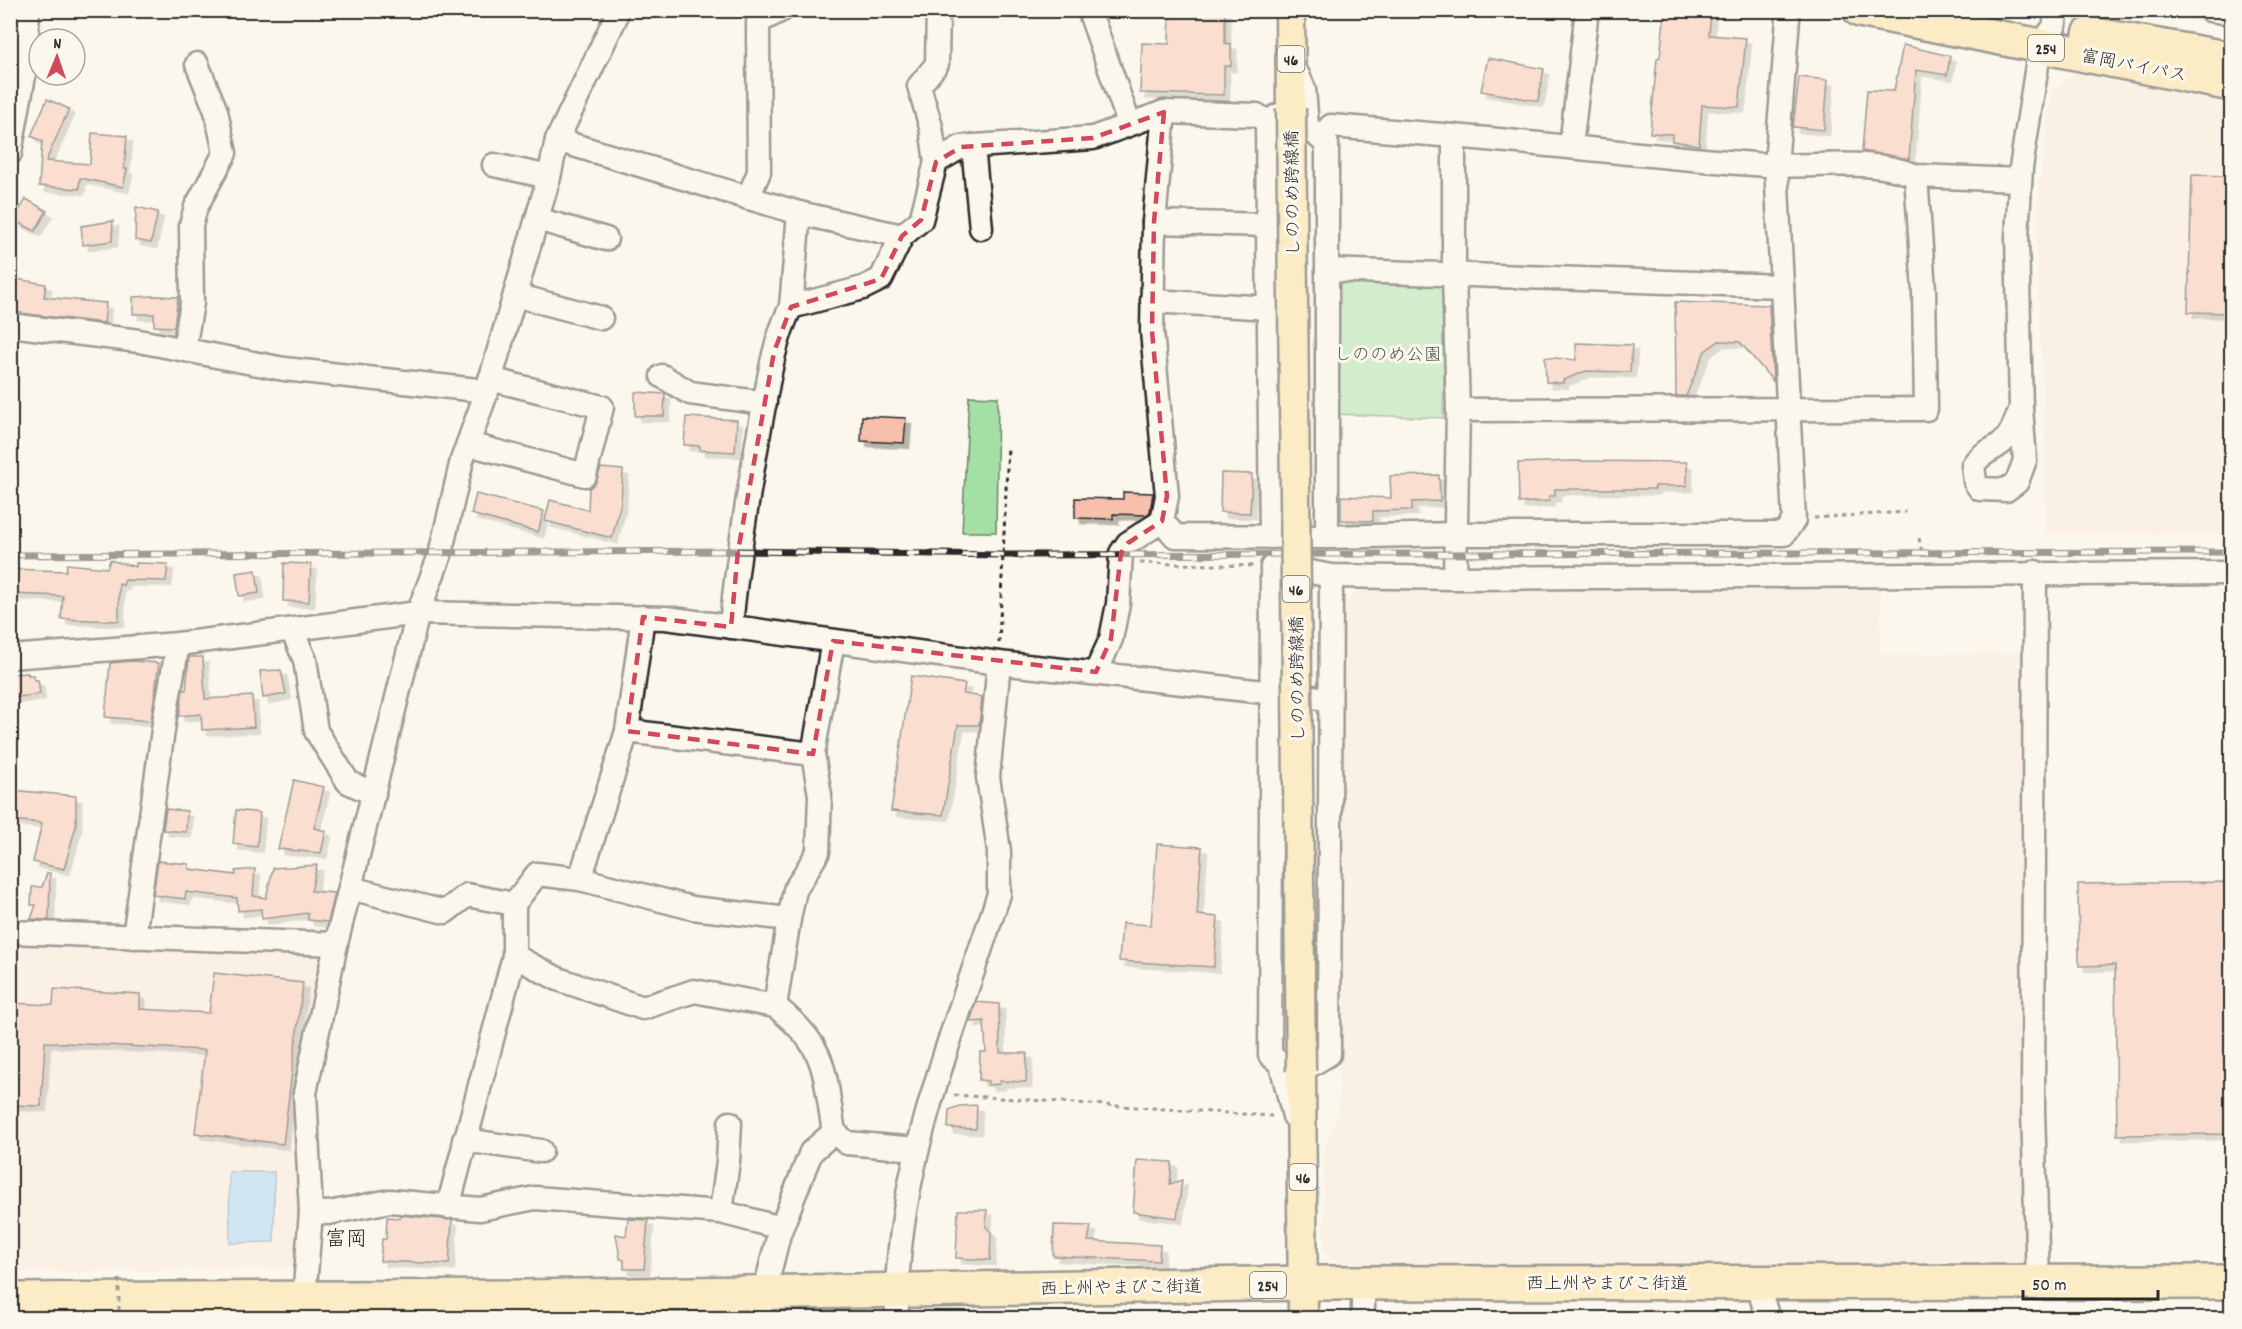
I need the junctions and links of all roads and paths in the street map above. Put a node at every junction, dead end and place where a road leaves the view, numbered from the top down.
1 (616, 10) edge
2 (782, 10) edge
3 (938, 10) edge
4 (1089, 10) edge
5 (1290, 10) edge
6 (1587, 10) edge
7 (1860, 10) edge
8 (1976, 10) edge
9 (2210, 10) edge
10 (2232, 13) edge
11 (22, 17) edge
12 (1788, 19) dead end
13 (2050, 28) edge
14 (1291, 57) junction
15 (2232, 59) edge
16 (197, 64) dead end
17 (2232, 84) edge
18 (1164, 112) junction
19 (1279, 115) junction
20 (1129, 123) junction
21 (1454, 136) junction
22 (1320, 138) junction
23 (557, 140) junction
24 (973, 146) junction
25 (1571, 146) junction
26 (10, 153) edge
27 (936, 162) junction
28 (494, 165) dead end
29 (1776, 165) junction
30 (2021, 174) junction
31 (1917, 176) junction
32 (549, 177) junction
33 (748, 198) junction
34 (799, 213) junction
35 (537, 219) junction
36 (1154, 222) junction
37 (1269, 225) junction
38 (981, 228) dead end
39 (902, 236) junction
40 (606, 239) dead end
41 (1327, 270) junction
42 (1454, 276) junction
43 (1782, 286) junction
44 (514, 295) junction
45 (1152, 301) junction
46 (791, 307) junction
47 (1270, 308) junction
48 (601, 318) dead end
49 (10, 326) edge
50 (184, 349) junction
51 (662, 376) dead end
52 (489, 385) junction
53 (765, 403) junction
54 (2020, 408) dead end
55 (1458, 410) junction
56 (1789, 410) junction
57 (468, 444) junction
58 (1008, 446) dead end
59 (1906, 512) dead end
60 (1794, 520) junction
61 (1162, 521) junction
62 (1455, 534) junction
63 (1271, 537) junction
64 (1327, 537) junction
65 (1121, 563) junction
66 (1272, 567) junction
67 (2035, 572) junction
68 (2232, 573) edge
69 (1331, 576) junction
70 (1455, 578) junction
71 (418, 613) junction
72 (643, 617) junction
73 (730, 627) junction
74 (292, 630) junction
75 (833, 641) junction
76 (178, 645) junction
77 (10, 657) edge
78 (999, 663) junction
79 (1096, 672) junction
80 (1271, 693) junction
81 (1329, 699) junction
82 (627, 732) junction
83 (813, 754) junction
84 (374, 794) junction
85 (580, 879) junction
86 (350, 888) junction
87 (514, 904) junction
88 (789, 919) junction
89 (10, 932) edge
90 (134, 937) junction
91 (336, 944) junction
92 (514, 956) junction
93 (775, 1006) junction
94 (1301, 1071) junction
95 (934, 1094) junction
96 (1272, 1116) dead end
97 (730, 1123) dead end
98 (834, 1132) junction
99 (464, 1140) junction
100 (1302, 1146) junction
101 (916, 1149) junction
102 (541, 1151) dead end
103 (448, 1207) junction
104 (311, 1212) junction
105 (721, 1212) junction
106 (781, 1228) junction
107 (119, 1279) dead end
108 (2232, 1282) edge
109 (1304, 1283) junction
110 (1363, 1283) junction
111 (1757, 1283) junction
112 (2038, 1283) junction
113 (304, 1299) junction
114 (10, 1300) edge
115 (896, 1305) edge
116 (761, 1306) edge
117 (505, 1308) edge
118 (67, 1309) edge
119 (253, 1309) edge
120 (119, 1318) edge
121 (1303, 1318) edge
122 (1363, 1318) edge
123 (1768, 1318) edge

1 - 23 street
2 - 33 street
3 - 27 street
4 - 20 street
5 - 14 main road, 46
6 - 25 street
7 - 13 highway, 富岡バイパス / 254
8 - 13 highway, 富岡バイパス / 254
9 - 10 street
11 - 26 street
12 - 29 street
13 - 15 highway, 富岡バイパス / 254
13 - 17 highway, 富岡バイパス / 254
13 - 30 street
14 - 19 main road, 46
14 - 22 street
16 - 50 street
18 - 19 street
18 - 20 street
18 - 36 street
19 - 37 street
19 - 94 main road, しののめ跨線橋 / 46, bridge
20 - 24 street
21 - 22 street
21 - 25 street
21 - 42 street
22 - 41 street
23 - 32 street
23 - 33 street
24 - 27 street
24 - 38 street
25 - 29 street
27 - 39 street
28 - 32 street
29 - 31 street
29 - 43 street
30 - 31 street
30 - 54 street
31 - 56 street
32 - 35 street
33 - 34 street
34 - 39 street
34 - 46 street
35 - 40 street
35 - 44 street
36 - 37 street
36 - 45 street
37 - 47 street
39 - 46 street
41 - 42 street
41 - 64 street
42 - 43 street
42 - 55 street
43 - 56 street
44 - 48 street
44 - 52 street
45 - 47 street
45 - 61 street
46 - 53 street
47 - 63 street
49 - 50 street
50 - 52 street
51 - 53 street
52 - 57 street
52 - 57 street
53 - 73 street
55 - 56 street
55 - 62 street
56 - 60 street
57 - 71 street
58 - 78 path
59 - 60 path
60 - 62 street
61 - 63 street
61 - 65 street
62 - 64 street
62 - 70 street
63 - 64 street
65 - 66 path
65 - 79 street
66 - 69 street
66 - 80 street
67 - 68 street
67 - 70 street
67 - 112 street
69 - 70 street
69 - 81 street
71 - 72 street
71 - 74 street
71 - 84 street
72 - 73 street
72 - 82 street
73 - 75 street
74 - 76 street
74 - 84 street
75 - 78 street
75 - 83 street
76 - 77 street
76 - 90 street
78 - 79 street
78 - 95 street
79 - 80 street
80 - 81 street
80 - 100 street
81 - 94 street
82 - 83 street
82 - 85 street
83 - 88 street
84 - 86 street
85 - 87 street
85 - 88 street
86 - 87 street
86 - 91 street
87 - 92 street
88 - 93 street
89 - 90 street
90 - 91 street
91 - 104 street
92 - 93 street
92 - 99 street
93 - 98 street
94 - 100 main road, 46
95 - 96 path
95 - 101 street
97 - 105 street
98 - 101 street
98 - 106 street
99 - 102 street
99 - 103 street
100 - 109 main road, 46
101 - 115 street
103 - 104 street
103 - 105 street
104 - 113 street
105 - 106 street
106 - 116 street
107 - 120 path, bridge
108 - 112 highway, 西上州やまびこ街道 / 254
109 - 110 highway, 西上州やまびこ街道 / 254
109 - 115 highway, 西上州やまびこ街道 / 254
109 - 121 main road, 46
110 - 111 highway, 西上州やまびこ街道 / 254
110 - 122 street
111 - 112 highway, 西上州やまびこ街道 / 254
111 - 123 street
113 - 117 highway, 西上州やまびこ街道 / 254
113 - 119 highway, 西上州やまびこ街道 / 254
114 - 118 highway, 西上州やまびこ街道 / 254
115 - 116 highway, 西上州やまびこ街道 / 254
116 - 117 highway, 西上州やまびこ街道 / 254
118 - 119 highway, 西上州やまびこ街道 / 254

